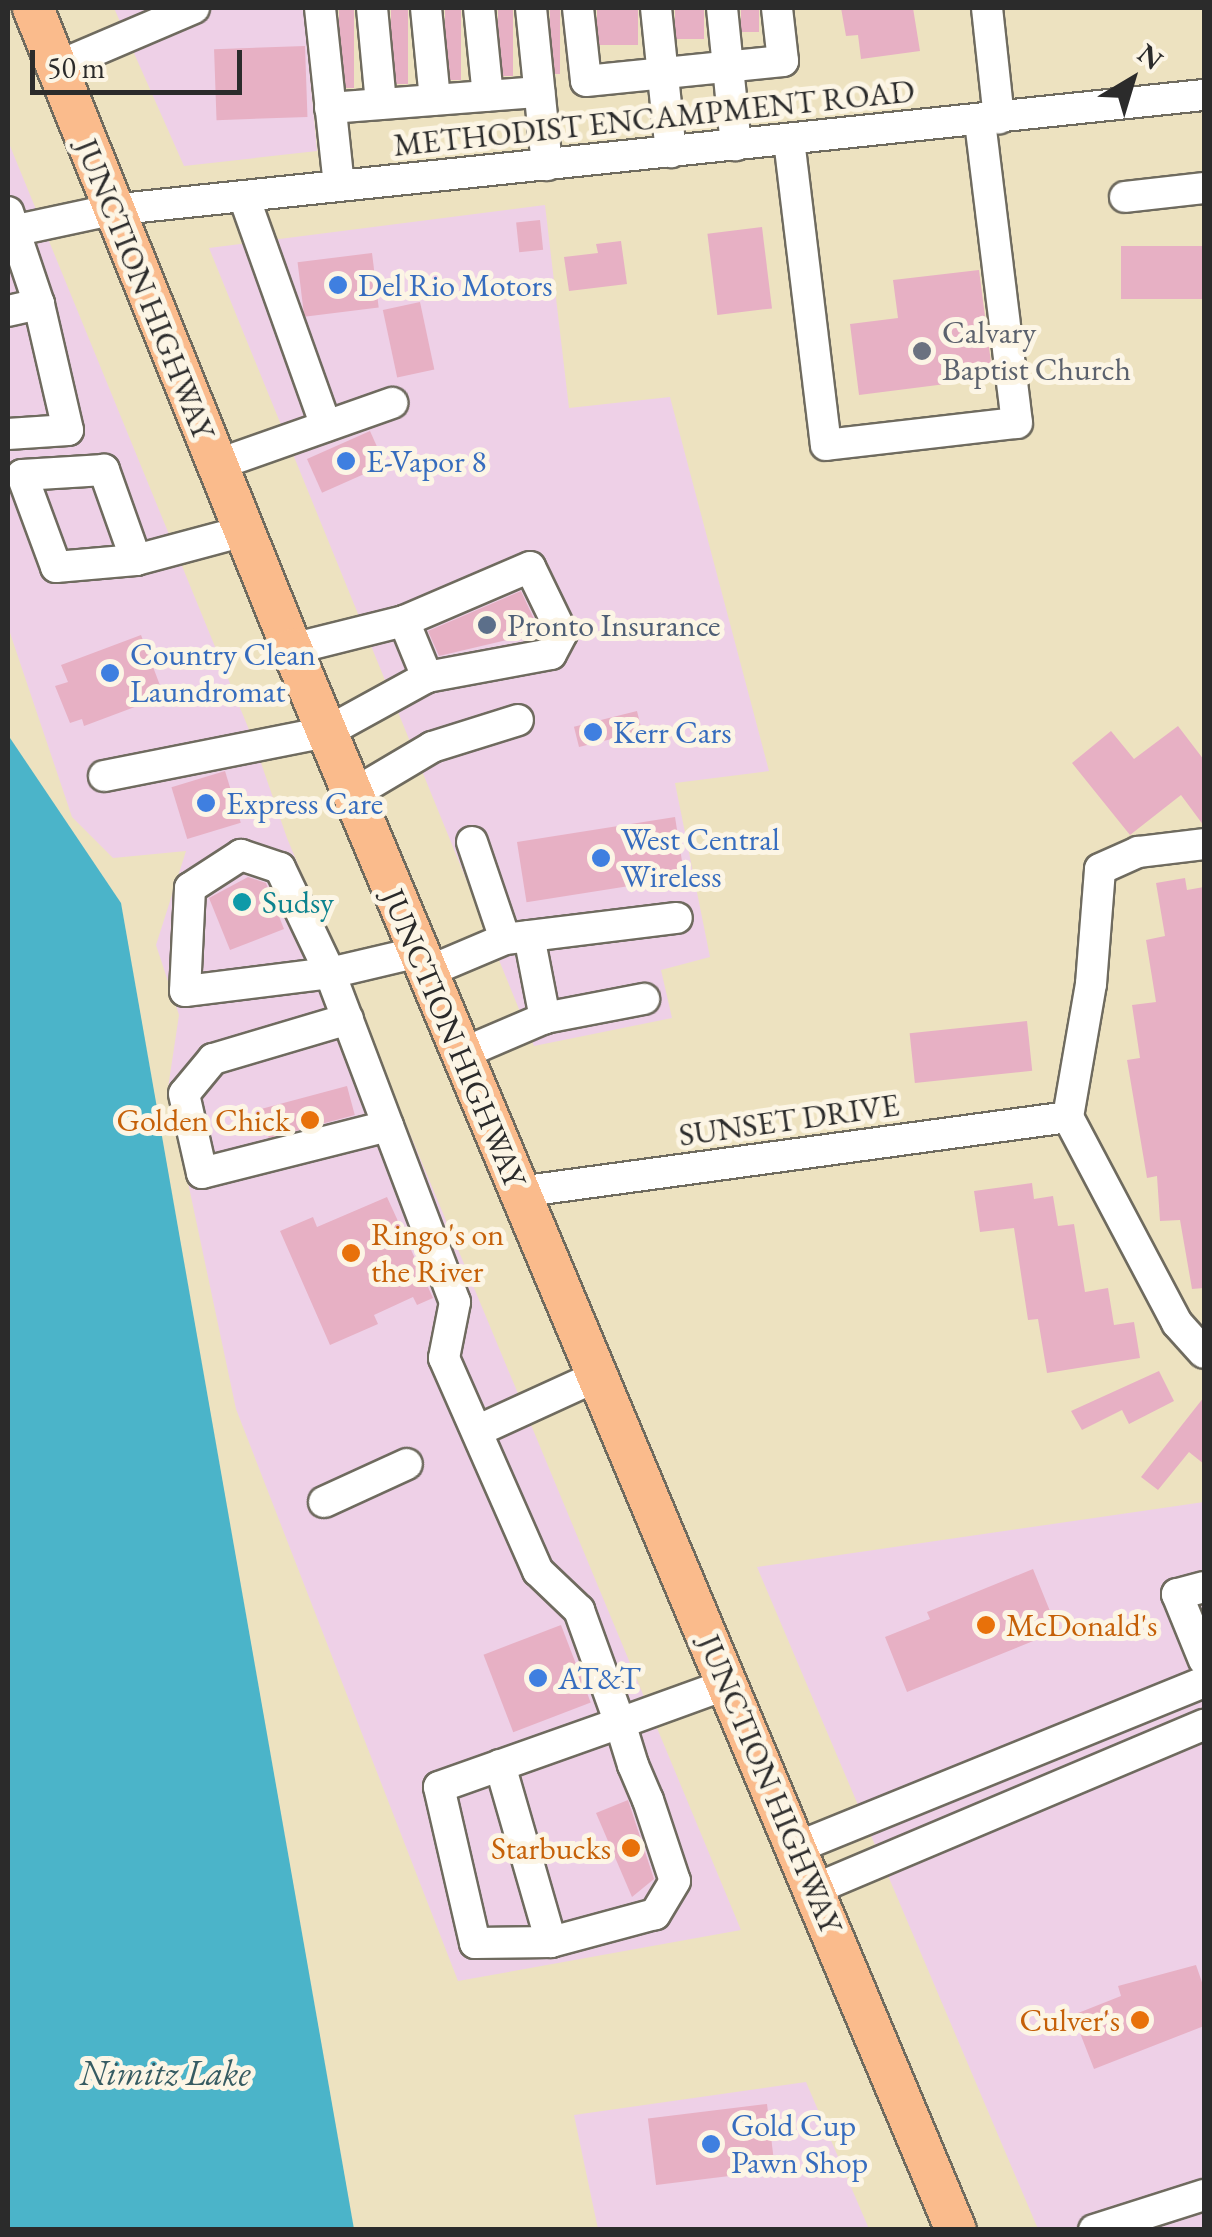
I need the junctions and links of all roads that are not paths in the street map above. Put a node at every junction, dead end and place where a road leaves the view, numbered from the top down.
1 (33, 8) edge
2 (194, 8) edge
3 (320, 8) edge
4 (372, 8) edge
5 (426, 8) edge
6 (479, 8) edge
7 (531, 8) edge
8 (578, 8) edge
9 (656, 8) edge
10 (722, 8) edge
11 (777, 8) edge
12 (987, 8) edge
13 (161, 14) edge
14 (56, 67) junction
15 (728, 67) junction
16 (663, 73) junction
17 (540, 92) junction
18 (1204, 95) edge
19 (488, 96) junction
20 (435, 100) junction
21 (381, 104) junction
22 (330, 108) junction
23 (990, 119) junction
24 (790, 140) junction
25 (736, 145) junction
26 (670, 152) junction
27 (547, 165) junction
28 (338, 186) junction
29 (1204, 188) edge
30 (244, 196) junction
31 (1125, 197) dead end
32 (112, 210) junction
33 (10, 224) edge
34 (39, 304) junction
35 (8, 311) edge
36 (392, 403) dead end
37 (326, 426) junction
38 (8, 434) edge
39 (216, 465) junction
40 (244, 531) junction
41 (136, 560) dead end
42 (404, 621) junction
43 (292, 649) junction
44 (427, 676) junction
45 (518, 720) dead end
46 (327, 732) junction
47 (104, 776) dead end
48 (353, 794) junction
49 (472, 842) dead end
50 (1204, 844) edge
51 (677, 918) dead end
52 (517, 938) junction
53 (423, 962) junction
54 (330, 974) junction
55 (644, 999) dead end
56 (545, 1018) junction
57 (348, 1020) junction
58 (462, 1054) junction
59 (1068, 1118) junction
60 (388, 1126) junction
61 (519, 1192) junction
62 (1204, 1353) edge
63 (597, 1376) junction
64 (476, 1431) junction
65 (407, 1464) dead end
66 (324, 1502) dead end
67 (1204, 1587) edge
68 (1204, 1660) edge
69 (1204, 1682) edge
70 (728, 1684) junction
71 (620, 1723) junction
72 (1204, 1726) edge
73 (500, 1765) junction
74 (798, 1847) junction
75 (815, 1890) junction
76 (551, 1942) junction
77 (1204, 2195) edge
78 (1126, 2224) edge
79 (956, 2230) edge
80 (1094, 2230) edge

1 - 14 main road, JUNCTION HIGHWAY
2 - 13 street
3 - 22 street
4 - 21 street
5 - 20 street
6 - 19 street
7 - 17 street
8 - 16 street
9 - 16 street
10 - 15 street
11 - 15 street
12 - 23 street
13 - 14 street
14 - 32 main road, JUNCTION HIGHWAY
15 - 16 street
15 - 25 street
16 - 26 street
17 - 19 street
17 - 27 street
18 - 23 street, METHODIST ENCAMPMENT ROAD
19 - 20 street
20 - 21 street
21 - 22 street
22 - 28 street
23 - 24 street, METHODIST ENCAMPMENT ROAD
23 - 24 street
24 - 25 street, METHODIST ENCAMPMENT ROAD
25 - 26 street, METHODIST ENCAMPMENT ROAD
26 - 27 street, METHODIST ENCAMPMENT ROAD
27 - 28 street, METHODIST ENCAMPMENT ROAD
28 - 30 street, METHODIST ENCAMPMENT ROAD
29 - 31 street
30 - 32 street, METHODIST ENCAMPMENT ROAD
30 - 37 street
32 - 33 street, METHODIST ENCAMPMENT ROAD
32 - 39 main road, JUNCTION HIGHWAY
33 - 34 street
34 - 35 street
34 - 38 street
36 - 37 street
37 - 39 street
39 - 40 main road, JUNCTION HIGHWAY
40 - 41 street
40 - 43 main road, JUNCTION HIGHWAY
42 - 43 street
42 - 44 street
42 - 44 street
43 - 46 main road, JUNCTION HIGHWAY
44 - 46 street
45 - 48 street
46 - 47 street
46 - 48 main road, JUNCTION HIGHWAY
48 - 53 main road, JUNCTION HIGHWAY
49 - 52 street
50 - 59 street
51 - 52 street
52 - 53 street
52 - 56 street
53 - 54 street
53 - 58 main road, JUNCTION HIGHWAY
54 - 54 street
54 - 57 street
55 - 56 street
56 - 58 street
57 - 60 street
57 - 60 street
58 - 61 main road, JUNCTION HIGHWAY
59 - 61 street, SUNSET DRIVE
59 - 62 street
60 - 64 street
61 - 63 main road, JUNCTION HIGHWAY
63 - 64 street
63 - 70 main road, JUNCTION HIGHWAY
64 - 71 street
65 - 66 street
67 - 68 street
69 - 74 street
70 - 71 street
70 - 74 main road, JUNCTION HIGHWAY
71 - 73 street
71 - 76 street
72 - 75 street
73 - 76 street
73 - 76 street
74 - 75 main road, JUNCTION HIGHWAY
75 - 79 main road, JUNCTION HIGHWAY
77 - 78 street
78 - 80 street

